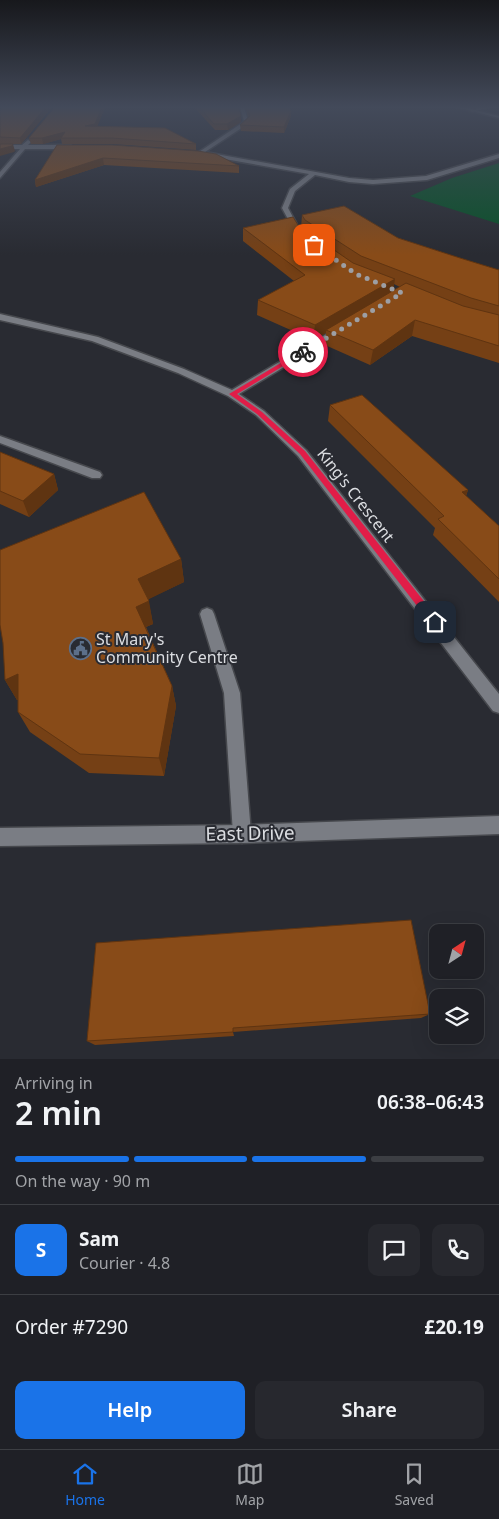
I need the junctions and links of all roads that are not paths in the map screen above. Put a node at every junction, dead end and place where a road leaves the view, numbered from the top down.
1 (16, 156) edge
2 (217, 156) edge
3 (498, 156) edge
4 (313, 174) junction
5 (0, 176) edge
6 (300, 236) edge
7 (0, 317) edge
8 (343, 328) edge
9 (232, 394) junction
10 (0, 439) edge
11 (96, 475) dead end
12 (207, 614) dead end
13 (499, 706) edge
14 (499, 825) edge
15 (242, 834) junction
16 (0, 837) edge

1 - 5 street
2 - 4 street
3 - 4 street
4 - 6 street
7 - 9 street, King's Crescent
8 - 9 street
9 - 13 street, King's Crescent
10 - 11 street
12 - 15 street
14 - 15 street, East Drive
15 - 16 street, East Drive

